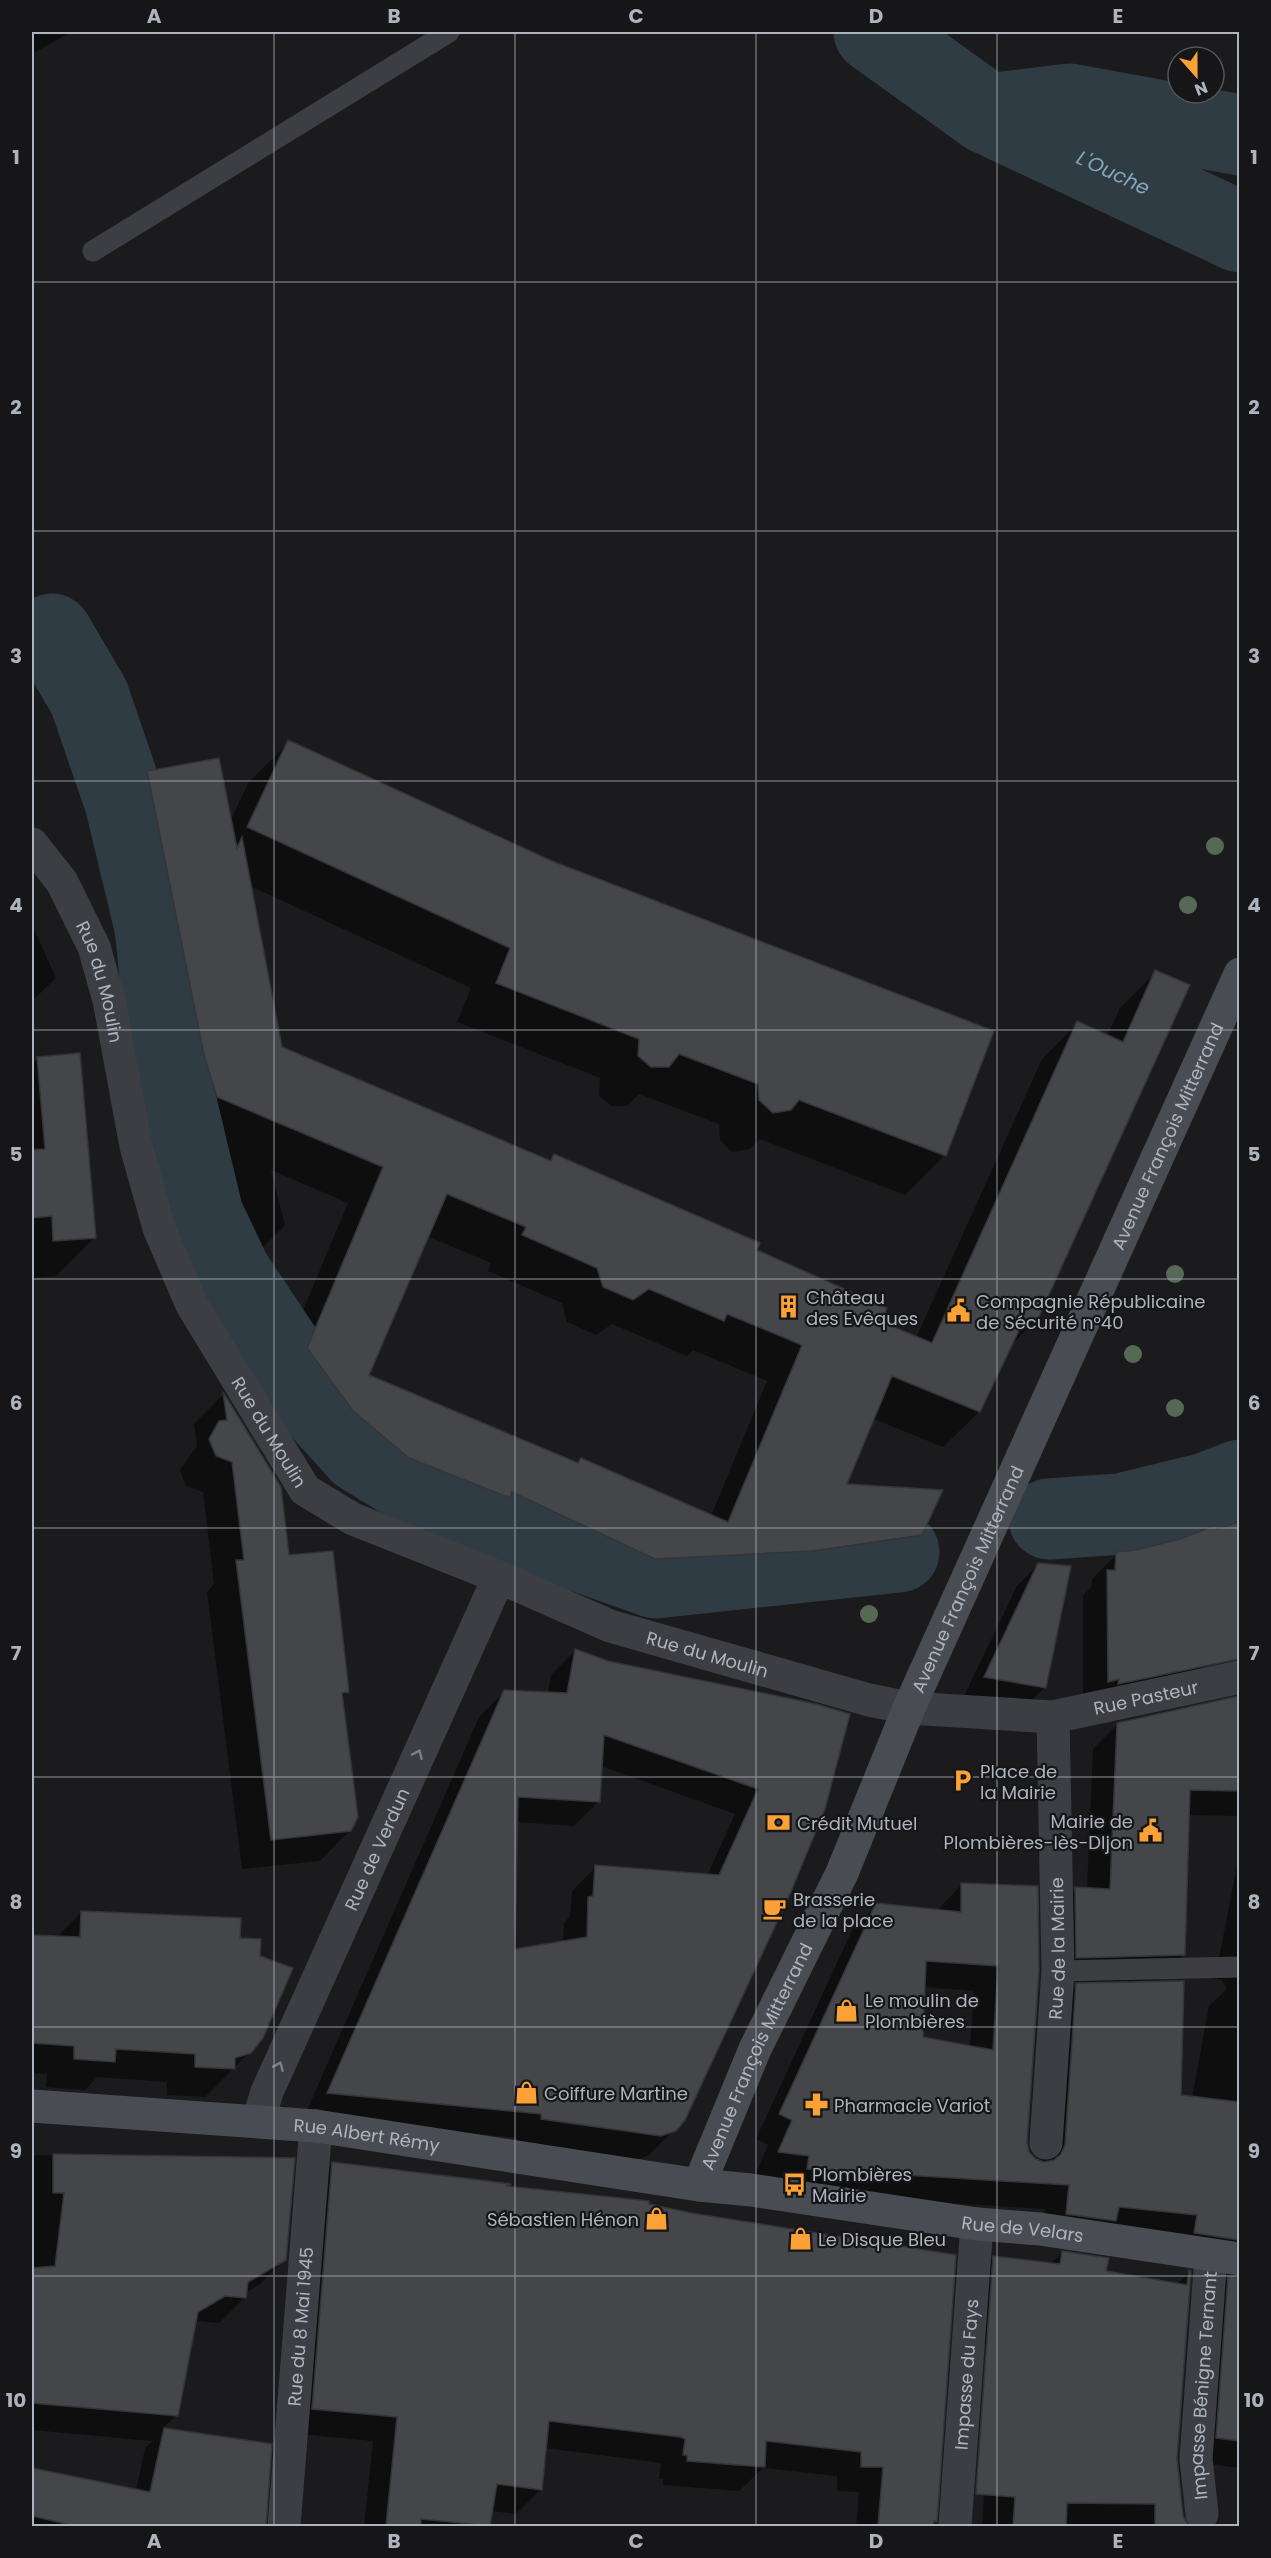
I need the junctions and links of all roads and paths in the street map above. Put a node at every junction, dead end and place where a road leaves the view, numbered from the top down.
1 (449, 32) edge
2 (93, 251) dead end
3 (32, 844) edge
4 (1239, 974) edge
5 (499, 1577) junction
6 (1239, 1677) edge
7 (909, 1708) junction
8 (1053, 1717) junction
9 (1239, 1967) edge
10 (1059, 1971) junction
11 (32, 2106) edge
12 (258, 2121) junction
13 (316, 2126) junction
14 (1046, 2144) dead end
15 (699, 2185) junction
16 (977, 2224) junction
17 (1225, 2258) edge
18 (1202, 2514) dead end
19 (284, 2526) edge
20 (955, 2526) edge

1 - 2 lane
3 - 5 street, Rue du Moulin
4 - 7 main road, Avenue François Mitterrand
5 - 7 street, Rue du Moulin
12 -> 5 street, Rue de Verdun
6 - 8 street, Rue Pasteur
7 - 8 street
7 - 15 main road, Avenue François Mitterrand
8 - 10 street, Rue de la Mairie
9 - 10 lane
10 - 14 street, Rue de la Mairie
11 - 12 main road, Rue Albert Rémy
12 - 13 main road, Rue Albert Rémy
13 - 15 main road, Rue Albert Rémy
13 - 19 street, Rue du 8 Mai 1945
15 - 16 main road, Rue de Velars
16 - 17 main road, Rue de Velars
16 - 20 street, Impasse du Fays
17 - 18 street, Impasse Bénigne Ternant

